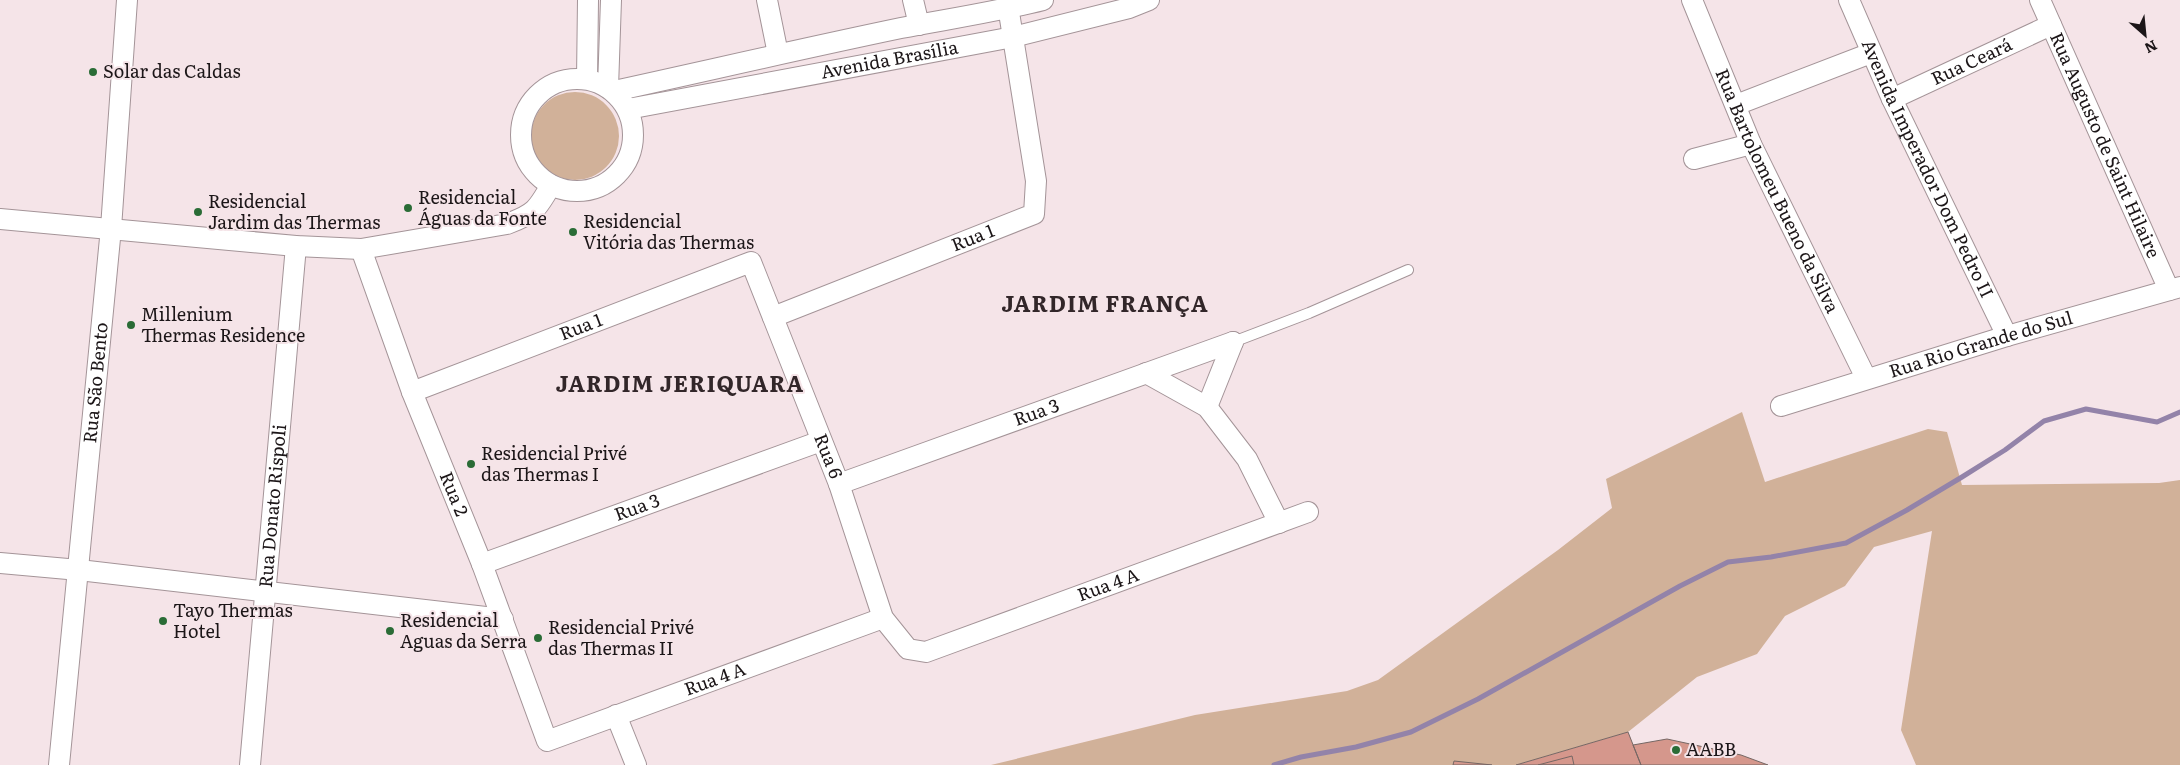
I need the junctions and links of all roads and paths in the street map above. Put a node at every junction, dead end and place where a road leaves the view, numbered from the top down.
1 (127, 0) edge
2 (588, 0) edge
3 (611, 0) edge
4 (767, 0) edge
5 (914, 0) edge
6 (1043, 0) edge
7 (1150, 0) edge
8 (1692, 0) edge
9 (1849, 0) edge
10 (2040, 0) edge
11 (1008, 4) edge
12 (919, 25) junction
13 (2051, 25) junction
14 (1013, 37) junction
15 (1871, 53) junction
16 (778, 54) junction
17 (587, 79) junction
18 (611, 90) junction
19 (1892, 98) junction
20 (1736, 105) junction
21 (628, 108) junction
22 (1751, 144) junction
23 (1694, 159) dead end
24 (551, 185) junction
25 (0, 219) edge
26 (111, 228) junction
27 (296, 246) junction
28 (360, 249) junction
29 (751, 262) joint
30 (1408, 270) dead end
31 (2175, 288) edge
32 (773, 318) junction
33 (2007, 336) junction
34 (1233, 342) junction
35 (1146, 373) junction
36 (1866, 378) junction
37 (412, 392) junction
38 (1781, 406) dead end
39 (1207, 407) junction
40 (821, 441) junction
41 (839, 484) junction
42 (1308, 512) dead end
43 (1279, 523) junction
44 (0, 563) edge
45 (482, 564) junction
46 (79, 570) junction
47 (266, 592) junction
48 (882, 618) junction
49 (503, 619) junction
50 (908, 649) joint
51 (616, 715) junction
52 (547, 741) joint
53 (59, 765) edge
54 (250, 765) edge
55 (636, 765) edge

1 - 26 street, Rua São Bento
2 - 17 street
3 - 18 street
4 - 16 street
5 - 12 street
6 - 11 street, Avenida Brasília
7 - 14 street, Avenida Brasília
8 - 20 street, Rua Bartolomeu Bueno da Silva
9 - 15 street, Avenida Imperador Dom Pedro II
10 - 13 street, Rua Augusto de Saint Hilaire
11 - 12 street, Avenida Brasília
11 - 14 street
12 - 16 street, Avenida Brasília
13 - 19 street, Rua Ceará
13 - 31 street, Rua Augusto de Saint Hilaire
14 - 21 street, Avenida Brasília
14 - 32 street, Rua 1
15 - 19 street, Avenida Imperador Dom Pedro II
15 - 20 street
16 - 18 street, Avenida Brasília
17 - 18 street
17 - 24 street
18 - 21 street
19 - 33 street, Avenida Imperador Dom Pedro II
20 - 22 street, Rua Bartolomeu Bueno da Silva
21 - 24 street
22 - 23 street
22 - 36 street, Rua Bartolomeu Bueno da Silva
24 - 28 street
25 - 26 street
26 - 27 street
26 - 46 street, Rua São Bento
27 - 28 street
27 - 47 street, Rua Donato Rispoli
28 - 37 street, Rua 2
29 - 32 street, Rua 6
29 - 37 street, Rua 1
30 - 34 lane
31 - 33 street, Rua Rio Grande do Sul
32 - 40 street, Rua 6
33 - 36 street, Rua Rio Grande do Sul
34 - 35 street, Rua 3
34 - 39 street
35 - 39 street
35 - 41 street, Rua 3
36 - 38 street, Rua Rio Grande do Sul
37 - 45 street, Rua 2
39 - 43 street
40 - 41 street, Rua 6
40 - 45 street, Rua 3
41 - 48 street, Rua 6
42 - 43 street, Rua 4 A
43 - 50 street, Rua 4 A
44 - 46 street
45 - 49 street, Rua 2
46 - 47 street
46 - 53 street, Rua São Bento
47 - 49 street
47 - 54 street, Rua Donato Rispoli
48 - 50 street, Rua 6
48 - 51 street, Rua 4 A
49 - 52 street, Rua 2
51 - 52 street, Rua 4 A
51 - 55 street

